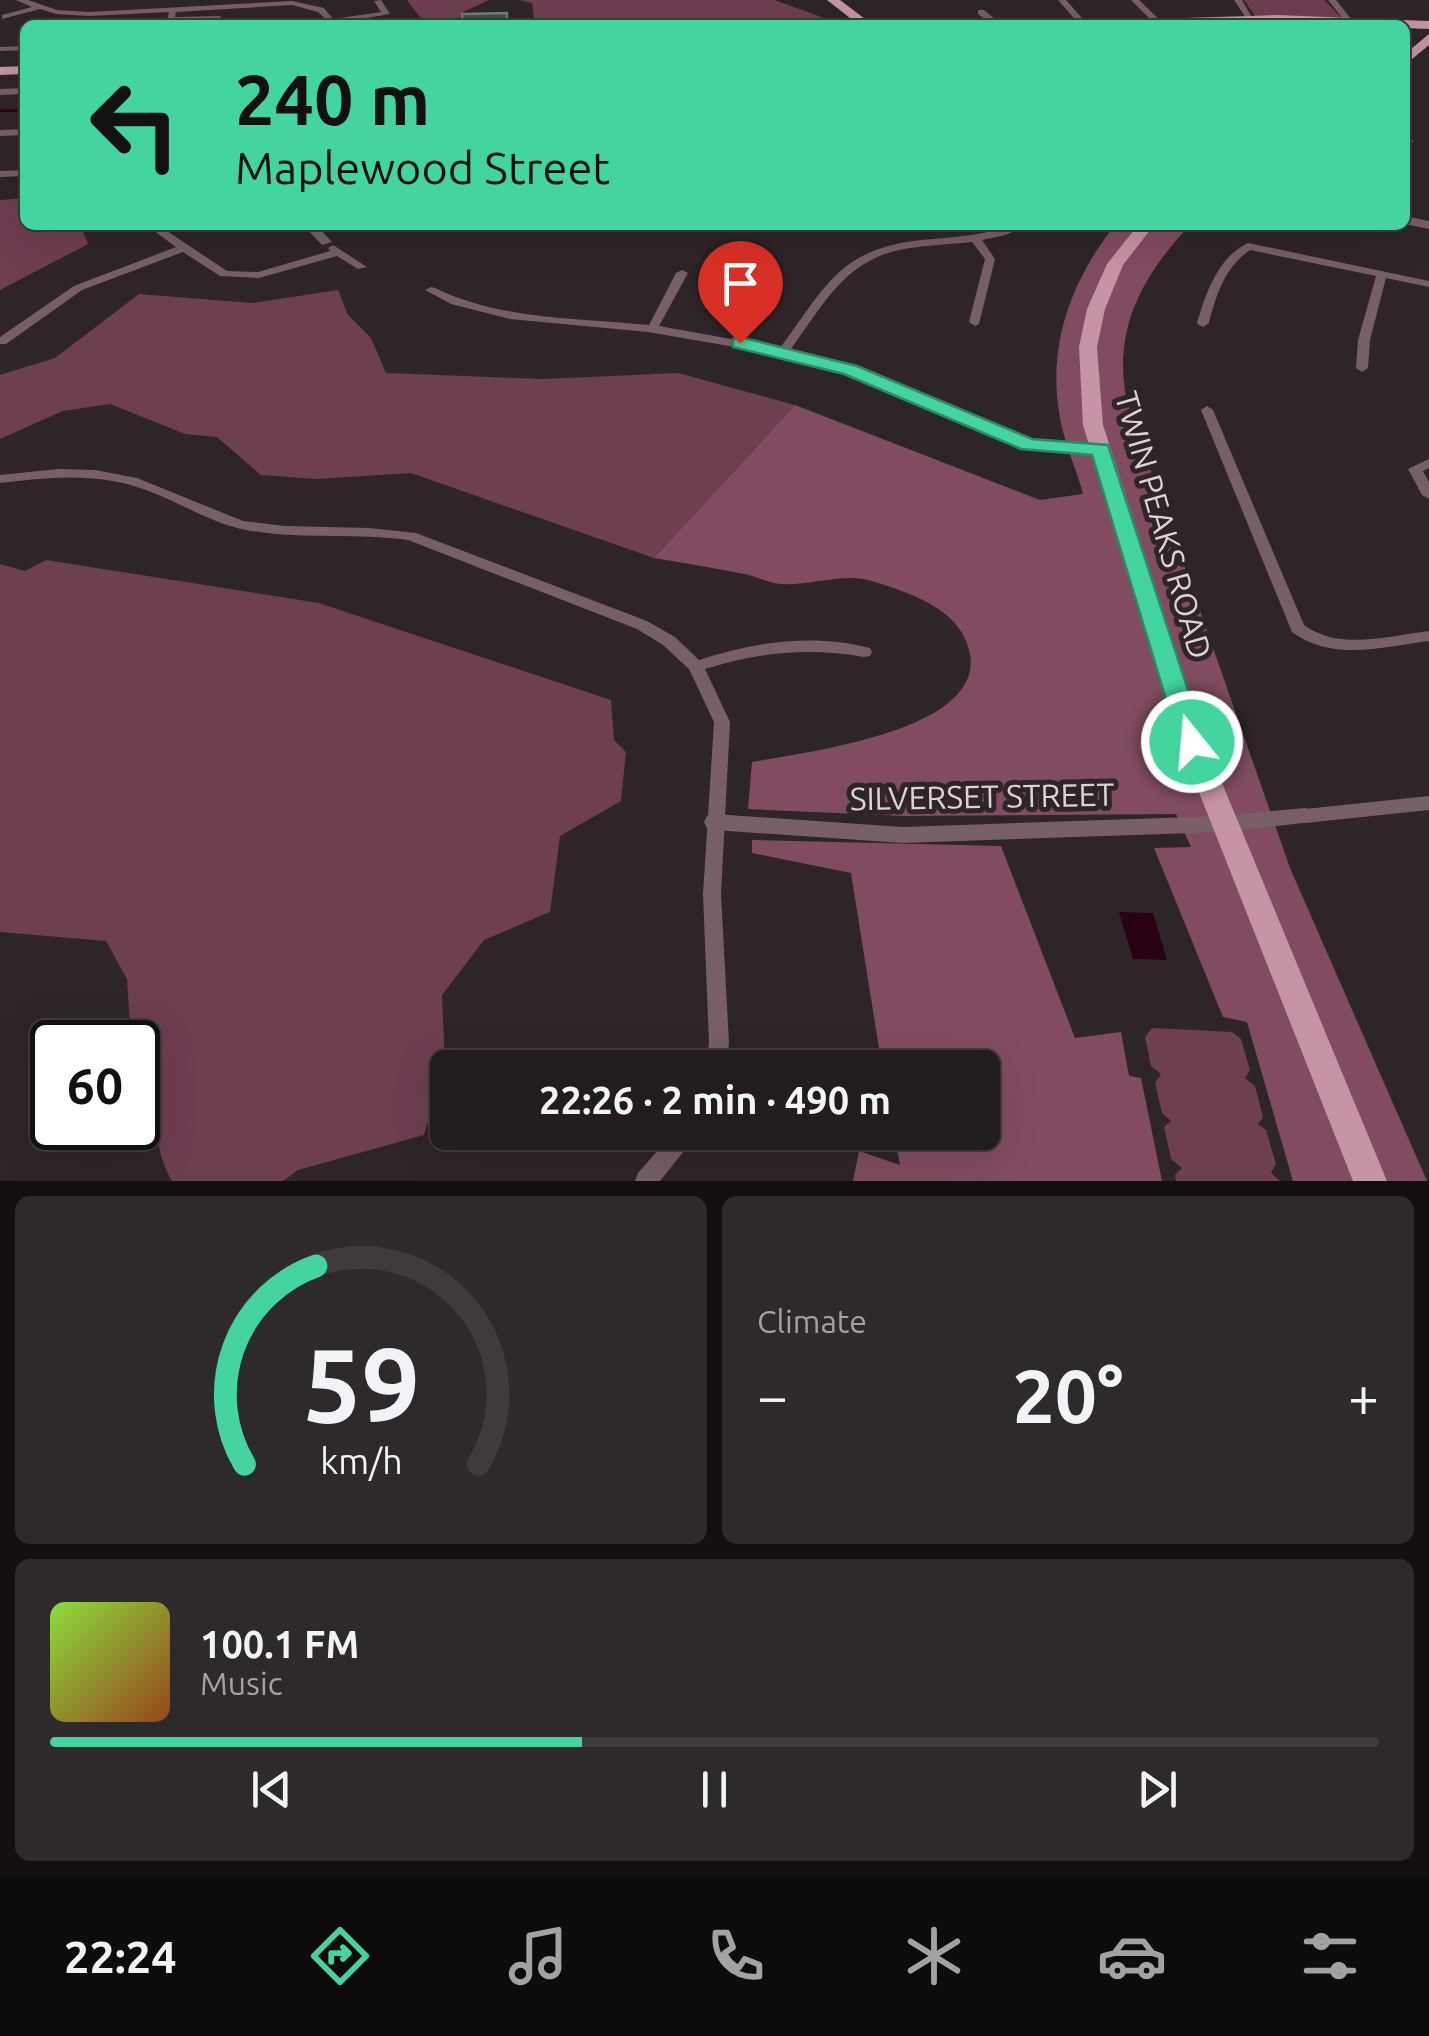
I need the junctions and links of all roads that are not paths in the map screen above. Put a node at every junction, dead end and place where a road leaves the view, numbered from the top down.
1 (20, 0) edge
2 (166, 0) edge
3 (833, 0) edge
4 (852, 0) edge
5 (1062, 0) edge
6 (1135, 0) edge
7 (1238, 0) edge
8 (1332, 0) edge
9 (378, 1) edge
10 (309, 6) junction
11 (40, 7) junction
12 (173, 9) junction
13 (981, 12) dead end
14 (5, 17) dead end
15 (217, 18) dead end
16 (250, 19) dead end
17 (1251, 19) junction
18 (329, 20) edge
19 (348, 20) edge
20 (860, 20) edge
21 (878, 20) edge
22 (991, 20) edge
23 (1081, 20) edge
24 (1156, 20) edge
25 (1233, 20) edge
26 (1277, 20) edge
27 (1352, 20) edge
28 (1429, 38) edge
29 (1410, 57) edge
30 (158, 230) edge
31 (313, 230) edge
32 (1004, 230) edge
33 (1142, 230) edge
34 (975, 238) junction
35 (326, 242) joint
36 (183, 248) junction
37 (338, 252) junction
38 (362, 267) dead end
39 (682, 273) dead end
40 (1382, 274) junction
41 (1429, 284) edge
42 (431, 290) dead end
43 (974, 322) dead end
44 (1203, 323) dead end
45 (652, 328) junction
46 (2, 341) edge
47 (783, 352) junction
48 (1362, 368) dead end
49 (1207, 410) dead end
50 (1100, 449) junction
51 (1422, 466) edge
52 (0, 479) edge
53 (1429, 496) edge
54 (1429, 636) edge
55 (864, 652) dead end
56 (696, 666) junction
57 (1429, 802) edge
58 (1305, 816) joint
59 (714, 822) junction
60 (1222, 824) junction
61 (718, 1050) edge
62 (673, 1150) edge
63 (646, 1181) edge
64 (1370, 1181) edge

1 - 11 street
2 - 12 street
3 - 20 main road
4 - 21 main road
5 - 23 street
6 - 24 street
7 - 17 street
8 - 27 street
9 - 19 street
10 - 12 street
10 - 16 street
10 - 18 street
11 - 12 street
11 - 14 street
12 - 15 street
13 - 22 street
17 - 25 main road
17 - 26 main road
28 - 29 main road
30 - 36 street
31 - 35 street
32 - 34 street
33 - 50 main road, TWIN PEAKS ROAD
34 - 43 street
34 - 47 street
35 - 37 street
36 - 37 street
36 - 46 street
37 - 38 street
39 - 45 street
40 - 41 street
40 - 44 street
40 - 48 street
42 - 45 street
45 - 47 street
47 - 50 street
49 - 54 street
50 - 60 main road, TWIN PEAKS ROAD
51 - 53 street
52 - 56 street
55 - 56 street
56 - 59 street
57 - 58 street, SILVERSET STREET
58 - 60 street, SILVERSET STREET
59 - 60 street, SILVERSET STREET
59 - 61 street
60 - 64 main road, TWIN PEAKS ROAD
62 - 63 street

